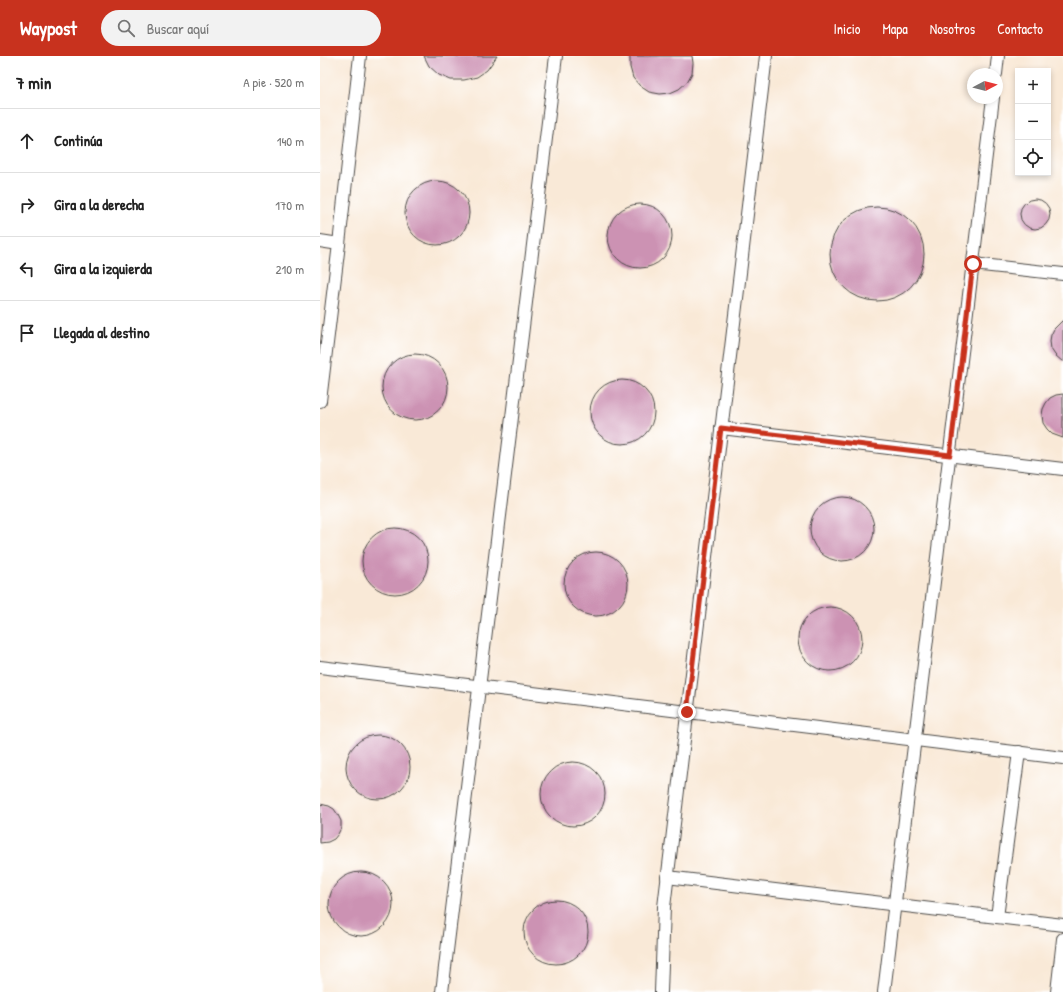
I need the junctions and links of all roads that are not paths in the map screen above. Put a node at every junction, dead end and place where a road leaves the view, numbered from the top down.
1 (360, 56) edge
2 (556, 56) edge
3 (766, 56) edge
4 (998, 56) edge
5 (997, 68) edge
6 (992, 104) edge
7 (320, 241) edge
8 (339, 244) junction
9 (973, 264) junction
10 (1063, 274) edge
11 (320, 401) edge
12 (721, 428) junction
13 (950, 455) junction
14 (1063, 469) edge
15 (320, 667) edge
16 (479, 686) junction
17 (687, 712) junction
18 (915, 740) junction
19 (1019, 752) junction
20 (1063, 758) edge
21 (667, 877) junction
22 (895, 905) junction
23 (997, 917) junction
24 (1063, 925) edge
25 (1063, 939) edge
26 (442, 992) edge
27 (661, 992) edge
28 (884, 992) edge
29 (1057, 992) edge

1 - 8 lane
2 - 16 lane
3 - 12 lane
4 - 5 lane
6 - 9 lane
7 - 8 lane
8 - 11 lane
9 - 10 lane
9 - 13 lane
12 - 13 lane
12 - 17 lane
13 - 14 lane
13 - 18 lane
15 - 16 lane
16 - 17 lane
16 - 26 lane
17 - 18 lane
17 - 21 lane
18 - 19 lane
18 - 22 lane
19 - 20 lane
19 - 23 lane
21 - 22 lane
21 - 27 lane
22 - 23 lane
22 - 28 lane
23 - 24 lane
25 - 29 lane

